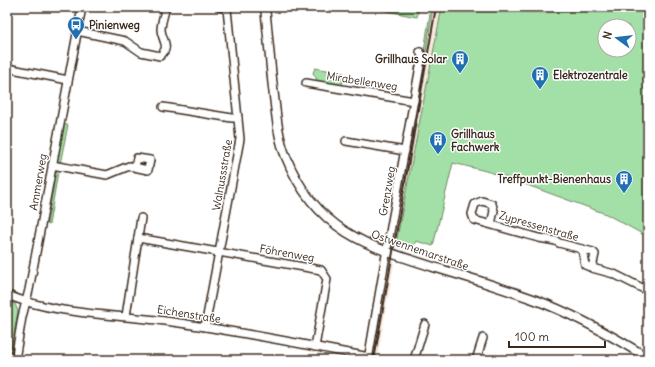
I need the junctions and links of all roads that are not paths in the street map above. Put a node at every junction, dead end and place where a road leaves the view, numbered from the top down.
1 (82, 7) edge
2 (166, 7) edge
3 (265, 7) edge
4 (225, 8) edge
5 (77, 31) junction
6 (420, 52) dead end
7 (7, 68) edge
8 (68, 80) junction
9 (306, 83) dead end
10 (414, 101) junction
11 (163, 107) dead end
12 (238, 118) junction
13 (346, 141) dead end
14 (405, 151) junction
15 (52, 165) junction
16 (135, 167) dead end
17 (141, 218) dead end
18 (491, 224) dead end
19 (138, 238) junction
20 (582, 249) junction
21 (218, 252) junction
22 (386, 252) junction
23 (592, 268) junction
24 (648, 291) edge
25 (7, 295) edge
26 (26, 302) junction
27 (126, 316) junction
28 (425, 324) dead end
29 (205, 327) junction
30 (483, 338) dead end
31 (315, 346) junction
32 (368, 358) edge
33 (648, 358) edge
34 (15, 360) edge
35 (414, 360) edge
36 (476, 360) edge

1 - 5 street, Ammerweg
2 - 5 street
3 - 22 street, Ostwennemarstraße
4 - 12 street, Walnussstraße
5 - 8 street, Ammerweg
6 - 10 street, Grenzweg
7 - 8 street
8 - 15 street, Ammerweg
9 - 10 street, Mirabellenweg
10 - 14 street, Grenzweg
11 - 12 street
12 - 21 street, Walnussstraße
13 - 14 street
14 - 22 street, Grenzweg
15 - 16 street
15 - 26 street, Ammerweg
17 - 19 street
18 - 20 street, Zypressenstraße
19 - 21 street, Föhrenweg
19 - 27 street
20 - 23 street, Zypressenstraße
20 - 23 street, Zypressenstraße
21 - 29 street, Walnussstraße
21 - 31 street, Föhrenweg
22 - 32 street, Grenzweg
22 - 33 street, Ostwennemarstraße
23 - 24 street
25 - 26 street, Eichenstraße
26 - 27 street, Eichenstraße
26 - 34 street, Ammerweg
27 - 29 street, Eichenstraße
28 - 35 street
29 - 31 street, Eichenstraße
30 - 36 street
31 - 32 street, Eichenstraße

